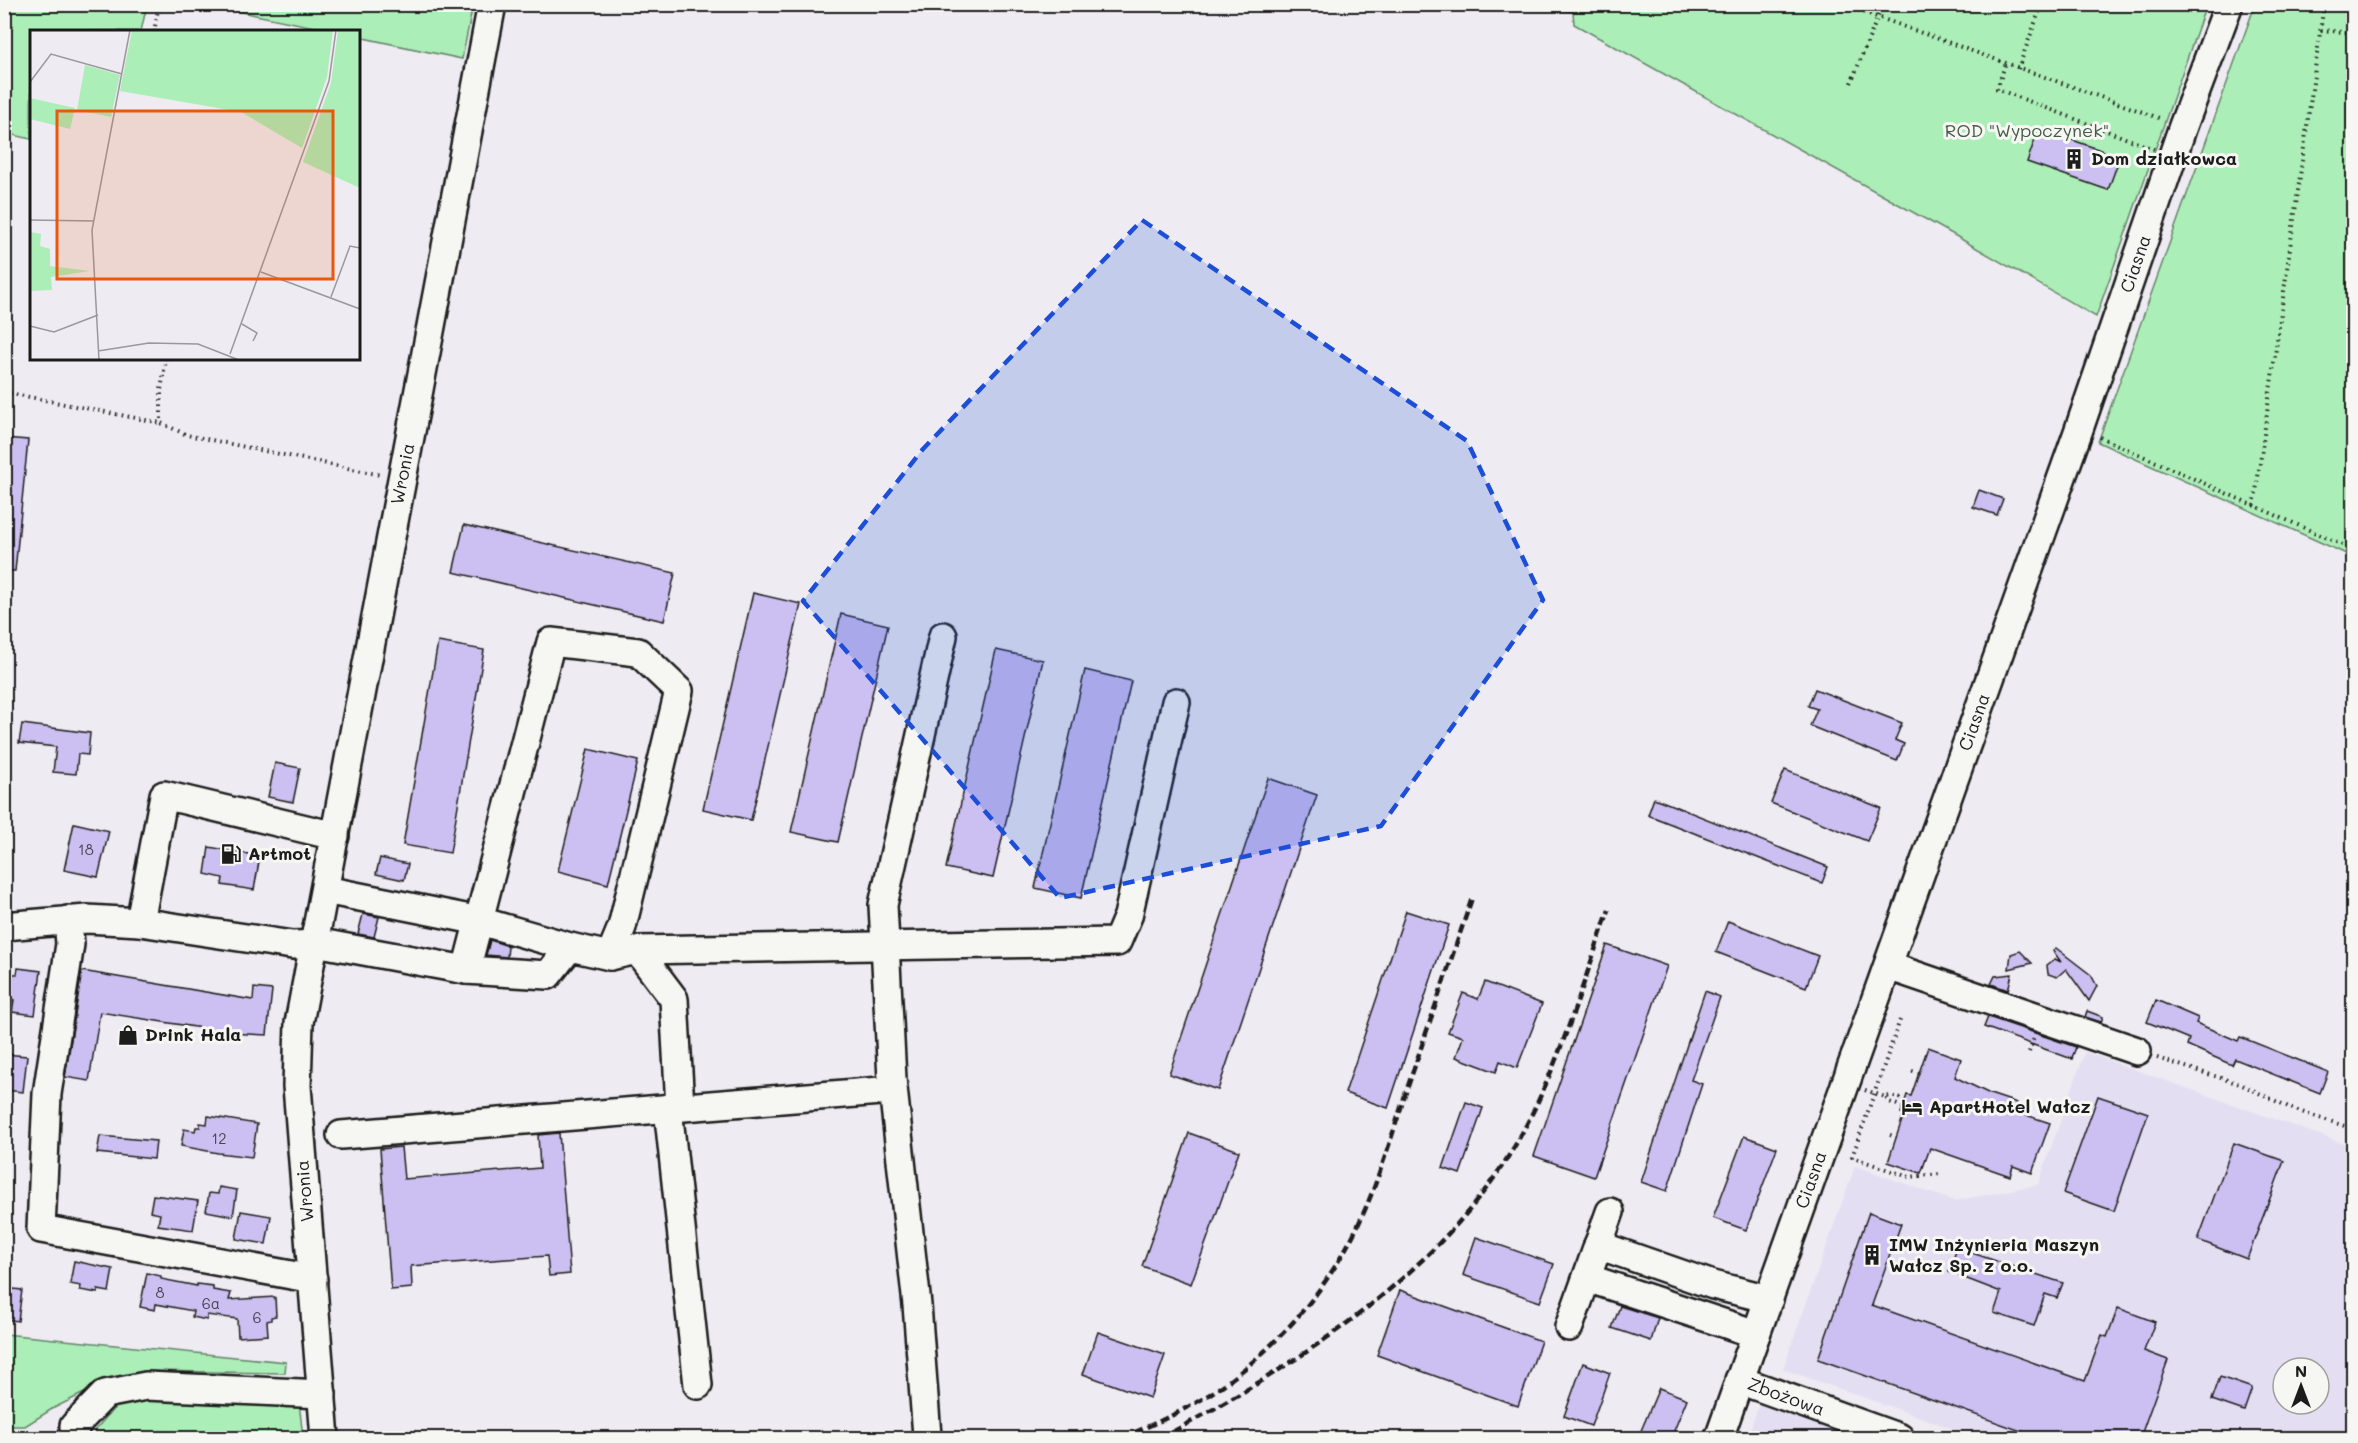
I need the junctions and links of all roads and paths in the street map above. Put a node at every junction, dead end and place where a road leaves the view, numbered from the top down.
1 (159, 4) edge
2 (492, 4) edge
3 (1841, 4) edge
4 (1883, 4) edge
5 (2042, 4) edge
6 (2229, 4) edge
7 (2324, 4) edge
8 (1878, 19) junction
9 (154, 30) edge
10 (2321, 30) junction
11 (2354, 33) edge
12 (2005, 64) junction
13 (2018, 69) junction
14 (1851, 83) dead end
15 (2166, 120) dead end
16 (2155, 150) dead end
17 (166, 360) edge
18 (4, 392) edge
19 (161, 423) junction
20 (2089, 434) junction
21 (402, 479) junction
22 (2254, 506) junction
23 (2354, 550) edge
24 (943, 636) dead end
25 (1176, 702) dead end
26 (335, 836) junction
27 (325, 890) junction
28 (68, 920) junction
29 (480, 921) junction
30 (140, 922) junction
31 (4, 926) edge
32 (314, 944) junction
33 (884, 946) junction
34 (570, 947) junction
35 (637, 950) junction
36 (610, 956) junction
37 (1888, 966) junction
38 (466, 970) junction
39 (1900, 1020) dead end
40 (2137, 1051) joint
41 (1912, 1071) dead end
42 (1919, 1073) dead end
43 (893, 1090) junction
44 (1905, 1100) dead end
45 (674, 1107) junction
46 (1903, 1107) dead end
47 (2354, 1129) edge
48 (341, 1135) dead end
49 (1890, 1135) dead end
50 (1896, 1137) dead end
51 (1941, 1174) dead end
52 (1610, 1212) dead end
53 (1598, 1245) junction
54 (1587, 1278) junction
55 (313, 1279) junction
56 (1769, 1299) junction
57 (1569, 1327) dead end
58 (1756, 1334) junction
59 (1739, 1380) junction
60 (698, 1385) dead end
61 (322, 1394) junction
62 (75, 1438) edge
63 (325, 1438) edge
64 (925, 1438) edge
65 (1719, 1438) edge
66 (1900, 1438) edge

1 - 9 path
2 - 21 street, Wronia
3 - 8 path
4 - 8 path
5 - 13 path
6 - 20 street, Ciasna
7 - 10 path
8 - 12 path
8 - 14 path
10 - 11 path
10 - 22 path
12 - 13 path
12 - 16 path
13 - 15 path
17 - 19 path
18 - 19 path
19 - 21 path
20 - 22 path
20 - 37 street, Ciasna
21 - 26 street, Wronia
22 - 23 path
24 - 33 street
25 - 33 street
26 - 27 street, Wronia
26 - 30 street
27 - 29 street
27 - 32 street, Wronia
28 - 30 street
28 - 31 street
28 - 55 street
29 - 34 street
29 - 36 street
29 - 38 street
30 - 32 street
32 - 38 street
32 - 55 street, Wronia
33 - 35 street
33 - 43 street
34 - 36 street
34 - 38 street
35 - 36 street
35 - 45 street
37 - 40 street
37 - 56 street, Ciasna
39 - 51 path
40 - 47 path
41 - 42 path
43 - 45 street
43 - 64 street
44 - 46 path
45 - 48 street
45 - 60 street
49 - 50 path
52 - 53 street
53 - 54 street
53 - 56 street
54 - 57 street
54 - 58 street
55 - 61 street, Wronia
56 - 58 street, Ciasna
58 - 59 street, Ciasna
59 - 65 street, Ciasna
59 - 66 street, Zbożowa
61 - 62 street
61 - 63 street, Wronia

